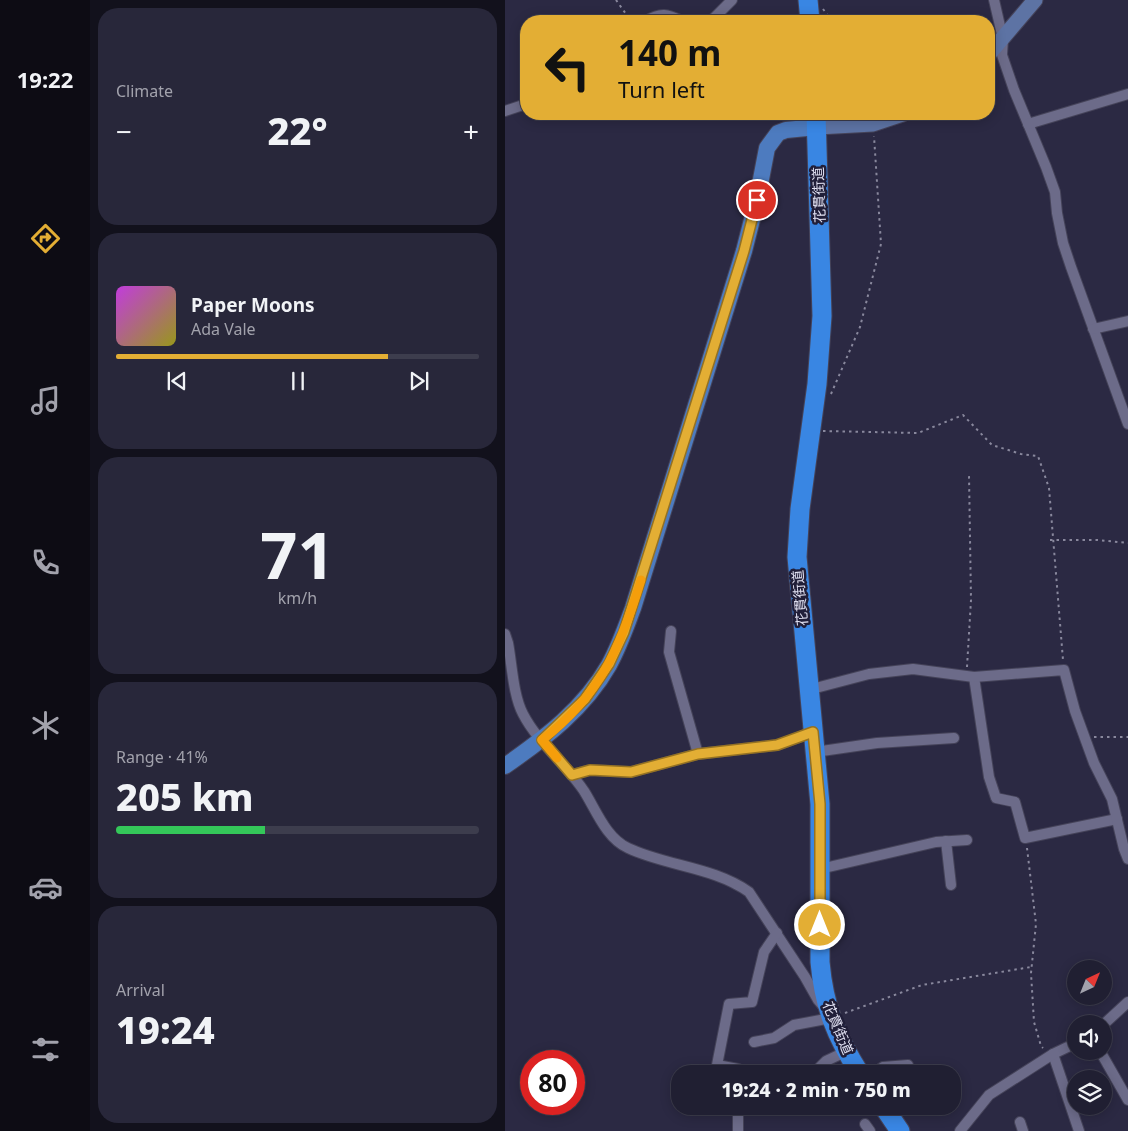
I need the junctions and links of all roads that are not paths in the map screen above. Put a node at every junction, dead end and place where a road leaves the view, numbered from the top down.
1 (732, 0) edge
2 (994, 0) edge
3 (1035, 0) edge
4 (717, 15) edge
5 (1003, 39) junction
6 (995, 48) edge
7 (1128, 94) edge
8 (520, 106) edge
9 (505, 111) edge
10 (817, 120) edge
11 (885, 120) edge
12 (1028, 124) junction
13 (1128, 321) edge
14 (1093, 329) junction
15 (1128, 424) edge
16 (671, 631) dead end
17 (505, 634) edge
18 (970, 677) junction
19 (808, 690) junction
20 (813, 732) junction
21 (954, 738) dead end
22 (542, 740) junction
23 (815, 752) junction
24 (698, 754) junction
25 (505, 766) edge
26 (572, 775) junction
27 (1117, 820) junction
28 (967, 840) dead end
29 (946, 841) junction
30 (1128, 859) edge
31 (820, 869) junction
32 (951, 885) dead end
33 (777, 933) junction
34 (1128, 1002) edge
35 (829, 1015) junction
36 (1112, 1017) edge
37 (754, 1042) dead end
38 (1067, 1047) edge
39 (847, 1051) junction
40 (1053, 1054) junction
41 (1104, 1060) edge
42 (721, 1065) edge
43 (821, 1065) edge
44 (856, 1065) edge
45 (1128, 1100) edge
46 (738, 1115) edge
47 (889, 1115) edge
48 (738, 1131) edge
49 (900, 1131) edge
50 (960, 1131) edge
51 (1079, 1131) edge

1 - 4 street
2 - 5 street
3 - 5 street
5 - 6 street
5 - 12 street
7 - 12 street
8 - 9 street
10 - 11 street
10 - 19 highway, 花貫街道
10 - 22 main road
12 - 14 street
13 - 14 street
14 - 15 street
16 - 24 street
17 - 22 street
18 - 19 street
18 - 27 street
18 - 27 street
19 - 20 highway, 花貫街道
20 - 23 highway, 花貫街道
20 - 24 street
21 - 23 street
22 - 25 main road
22 - 26 street
23 - 31 highway, 花貫街道
24 - 26 street
26 - 33 street
27 - 30 street
28 - 29 street
29 - 31 street
29 - 32 street
31 - 35 highway, 花貫街道
33 - 35 street
33 - 42 street
34 - 36 street
35 - 37 street
35 - 39 highway, 花貫街道
38 - 40 street
39 - 43 street
39 - 44 highway, 花貫街道
40 - 50 street
40 - 51 street
41 - 45 street
46 - 48 street
47 - 49 highway

